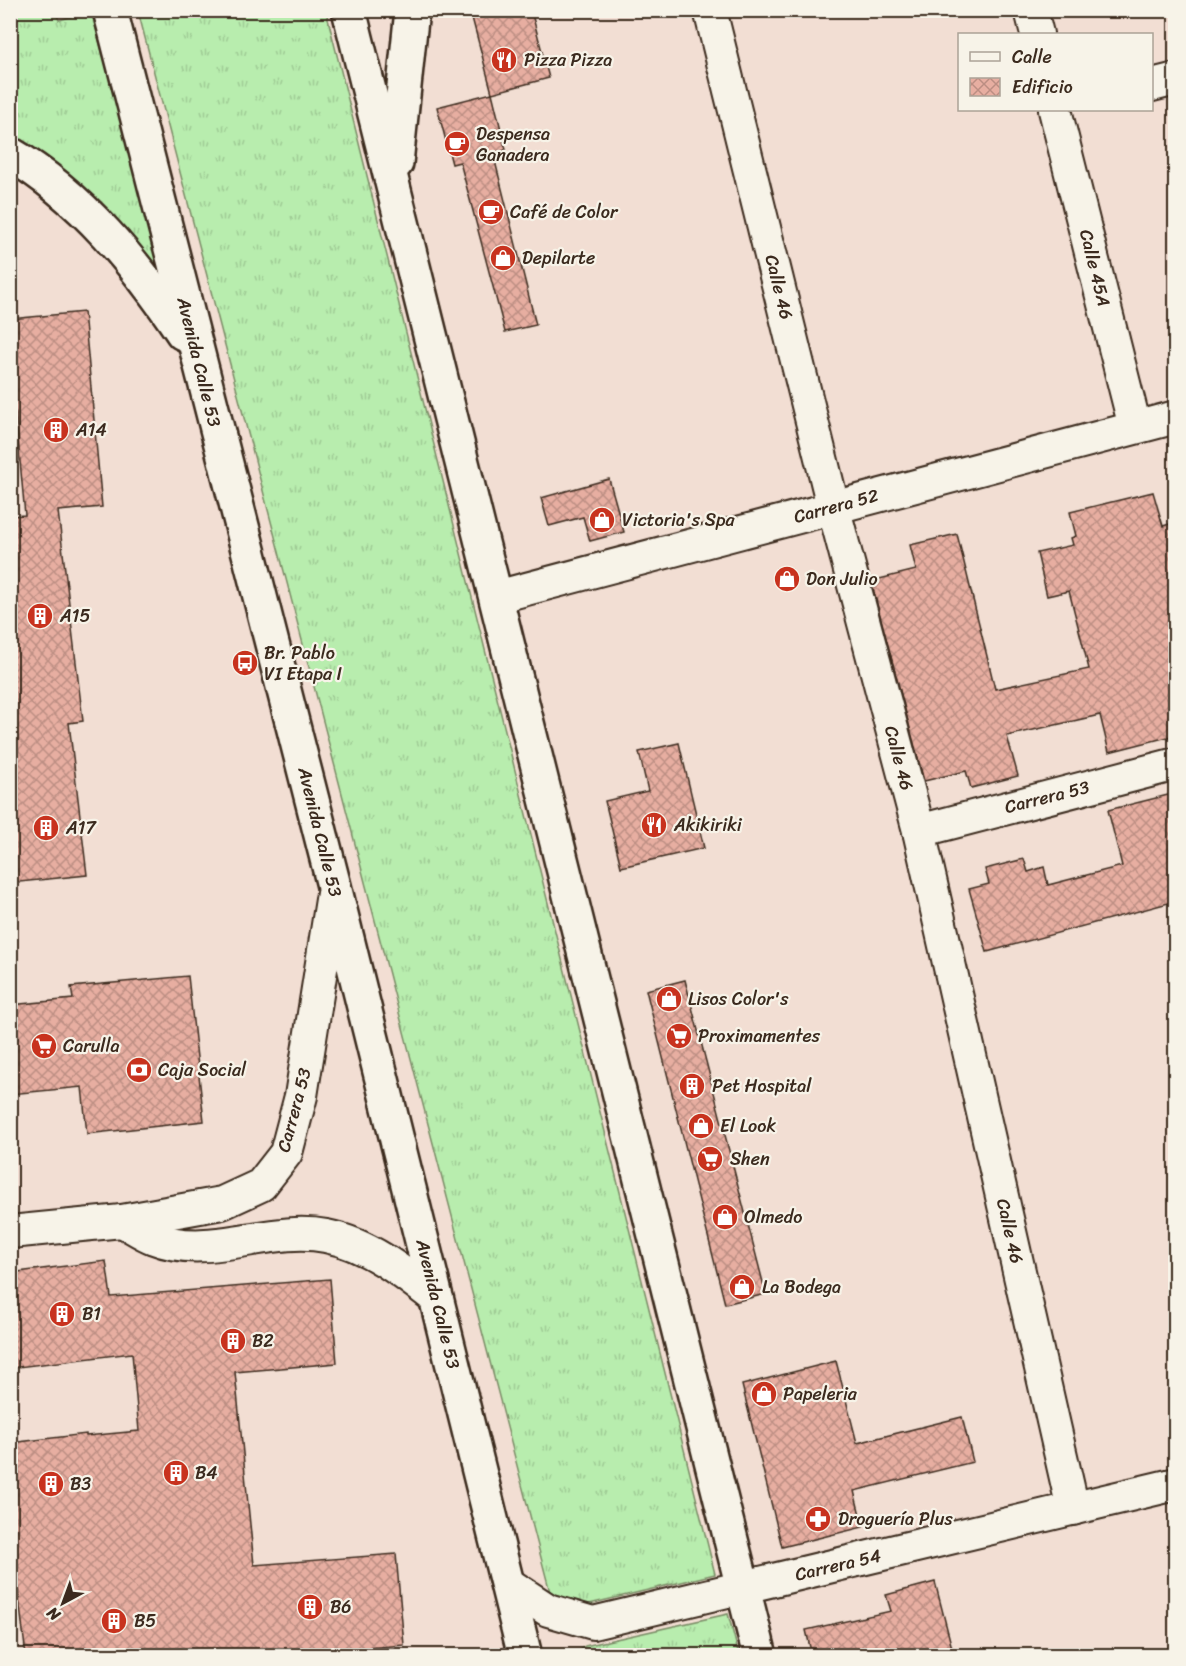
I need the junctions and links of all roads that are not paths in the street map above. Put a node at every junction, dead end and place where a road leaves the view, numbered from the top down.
1 (110, 10) edge
2 (349, 10) edge
3 (412, 10) edge
4 (710, 10) edge
5 (1031, 10) edge
6 (1037, 33) edge
7 (1176, 79) edge
8 (1153, 85) edge
9 (1058, 111) edge
10 (10, 154) edge
11 (394, 186) junction
12 (196, 352) junction
13 (1176, 417) edge
14 (1135, 427) junction
15 (833, 506) junction
16 (496, 597) junction
17 (1176, 764) edge
18 (919, 831) junction
19 (334, 886) junction
20 (122, 1221) junction
21 (10, 1232) edge
22 (436, 1299) junction
23 (1176, 1484) edge
24 (1073, 1509) junction
25 (507, 1583) junction
26 (743, 1587) junction
27 (525, 1656) edge
28 (760, 1656) edge

1 - 12 main road, Avenida Calle 53
2 - 11 main road
3 - 11 main road
4 - 15 street, Calle 46
5 - 6 street
7 - 8 street
9 - 14 street, Calle 45A
10 - 12 main road
11 - 16 main road
12 - 19 main road, Avenida Calle 53
13 - 14 street, Carrera 52
14 - 15 street, Carrera 52
15 - 16 street, Carrera 52
15 - 18 street, Calle 46
16 - 26 main road
17 - 18 street, Carrera 53
18 - 24 street, Calle 46
19 - 20 street, Carrera 53
19 - 22 main road, Avenida Calle 53
20 - 21 street, Carrera 53
20 - 22 street
22 - 25 main road, Avenida Calle 53
23 - 24 street, Carrera 54
24 - 26 street, Carrera 54
25 - 26 street, Carrera 54
25 - 27 main road, Avenida Calle 53
26 - 28 main road

